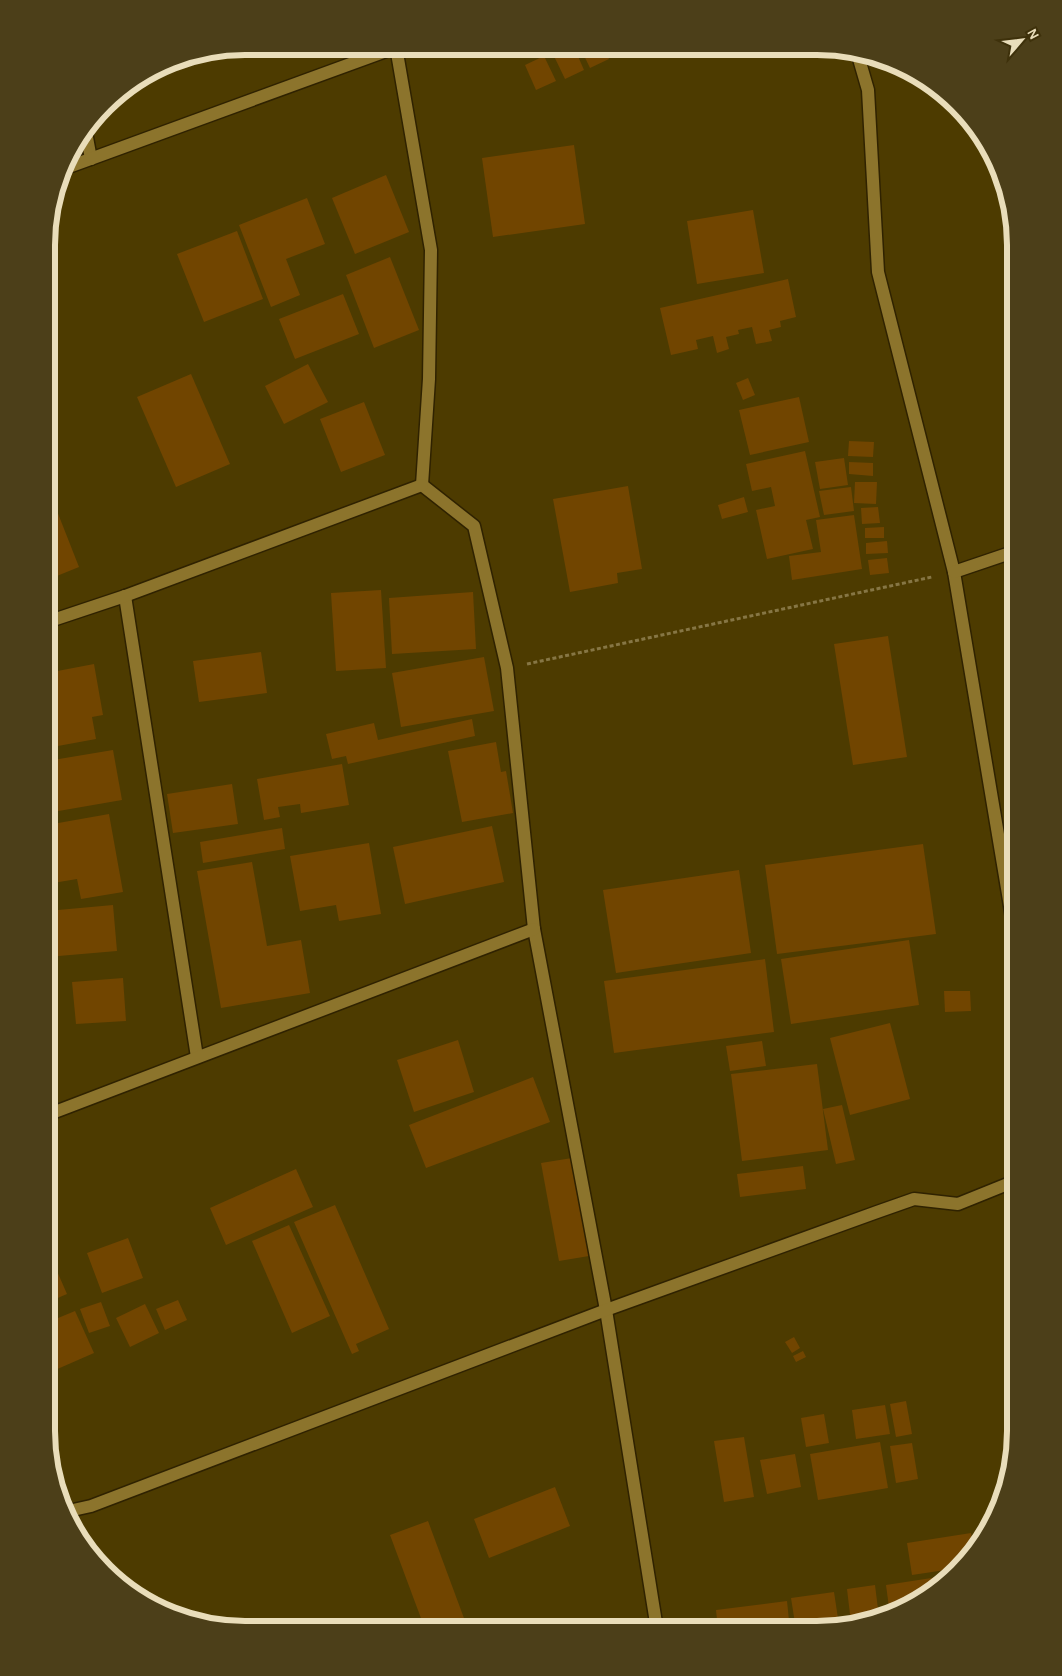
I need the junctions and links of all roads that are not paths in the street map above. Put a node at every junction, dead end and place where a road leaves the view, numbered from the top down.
1 (374, 55) edge
2 (397, 55) edge
3 (859, 60) edge
4 (87, 139) edge
5 (91, 159) junction
6 (73, 165) edge
7 (422, 485) junction
8 (1007, 554) edge
9 (954, 572) junction
10 (125, 596) junction
11 (55, 619) edge
12 (1007, 883) edge
13 (534, 929) junction
14 (197, 1057) junction
15 (55, 1112) edge
16 (1007, 1184) edge
17 (606, 1310) junction
18 (73, 1510) edge
19 (656, 1621) edge

1 - 5 street
2 - 7 street
3 - 9 street
4 - 5 street
5 - 6 street
7 - 10 street
7 - 13 street
8 - 9 street
9 - 12 street
10 - 11 street
10 - 14 street
13 - 14 street
13 - 17 street
14 - 15 street
16 - 17 street
17 - 18 street
17 - 19 street

